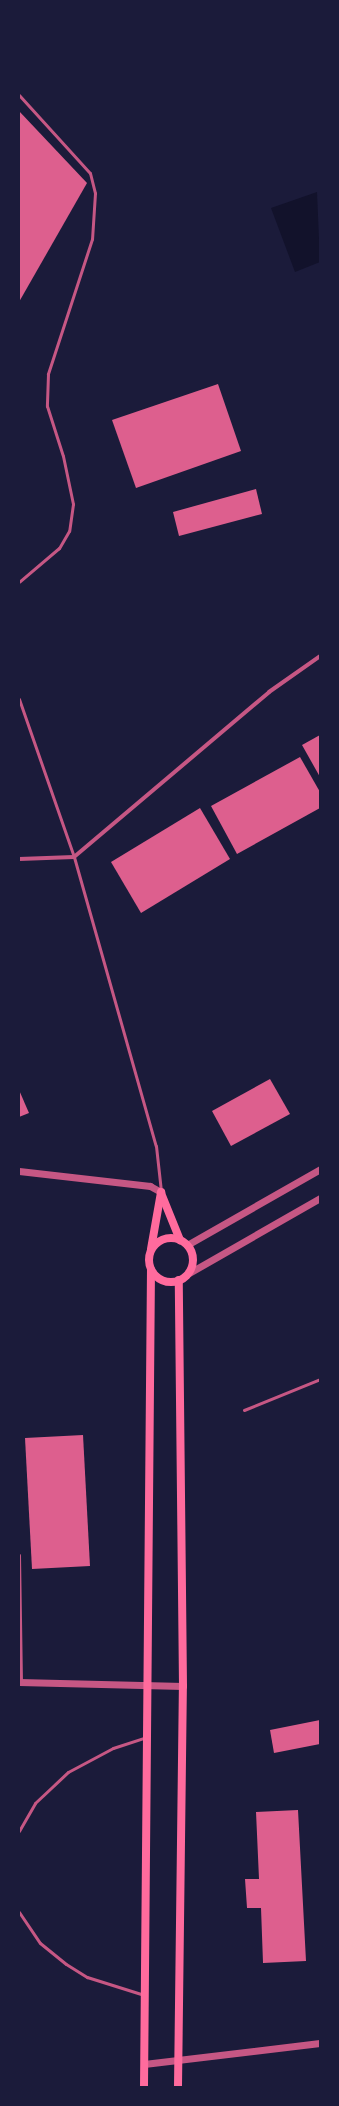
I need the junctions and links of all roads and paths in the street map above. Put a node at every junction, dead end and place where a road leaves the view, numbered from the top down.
1 (19, 95) edge
2 (19, 582) edge
3 (320, 656) edge
4 (19, 699) edge
5 (74, 857) junction
6 (19, 859) edge
7 (320, 1169) edge
8 (19, 1171) edge
9 (160, 1192) junction
10 (320, 1198) edge
11 (180, 1240) junction
12 (187, 1245) junction
13 (151, 1249) junction
14 (151, 1270) junction
15 (189, 1273) junction
16 (179, 1280) junction
17 (320, 1379) edge
18 (244, 1410) dead end
19 (19, 1555) edge
20 (20, 1682) edge
21 (149, 1685) junction
22 (183, 1686) junction
23 (149, 1736) junction
24 (19, 1832) edge
25 (19, 1912) edge
26 (146, 1995) junction
27 (320, 2043) edge
28 (178, 2061) junction
29 (144, 2064) junction
30 (144, 2087) edge
31 (178, 2087) edge

1 - 2 lane
3 - 5 street
4 - 5 lane
5 - 6 street
5 - 9 lane
7 - 12 street
8 - 9 street
9 - 11 main road
9 - 13 main road
10 - 15 street
11 - 12 main road
11 - 13 main road
12 - 15 main road
13 - 14 main road
14 - 16 main road
14 - 21 main road
15 - 16 main road
16 - 22 main road
17 - 18 lane
19 - 20 lane
20 - 21 street
21 - 22 street
21 - 23 main road
22 - 28 main road
23 - 24 lane
23 - 26 main road
25 - 26 lane
26 - 29 main road
27 - 28 street
28 - 29 street
28 - 31 main road
29 - 30 main road

